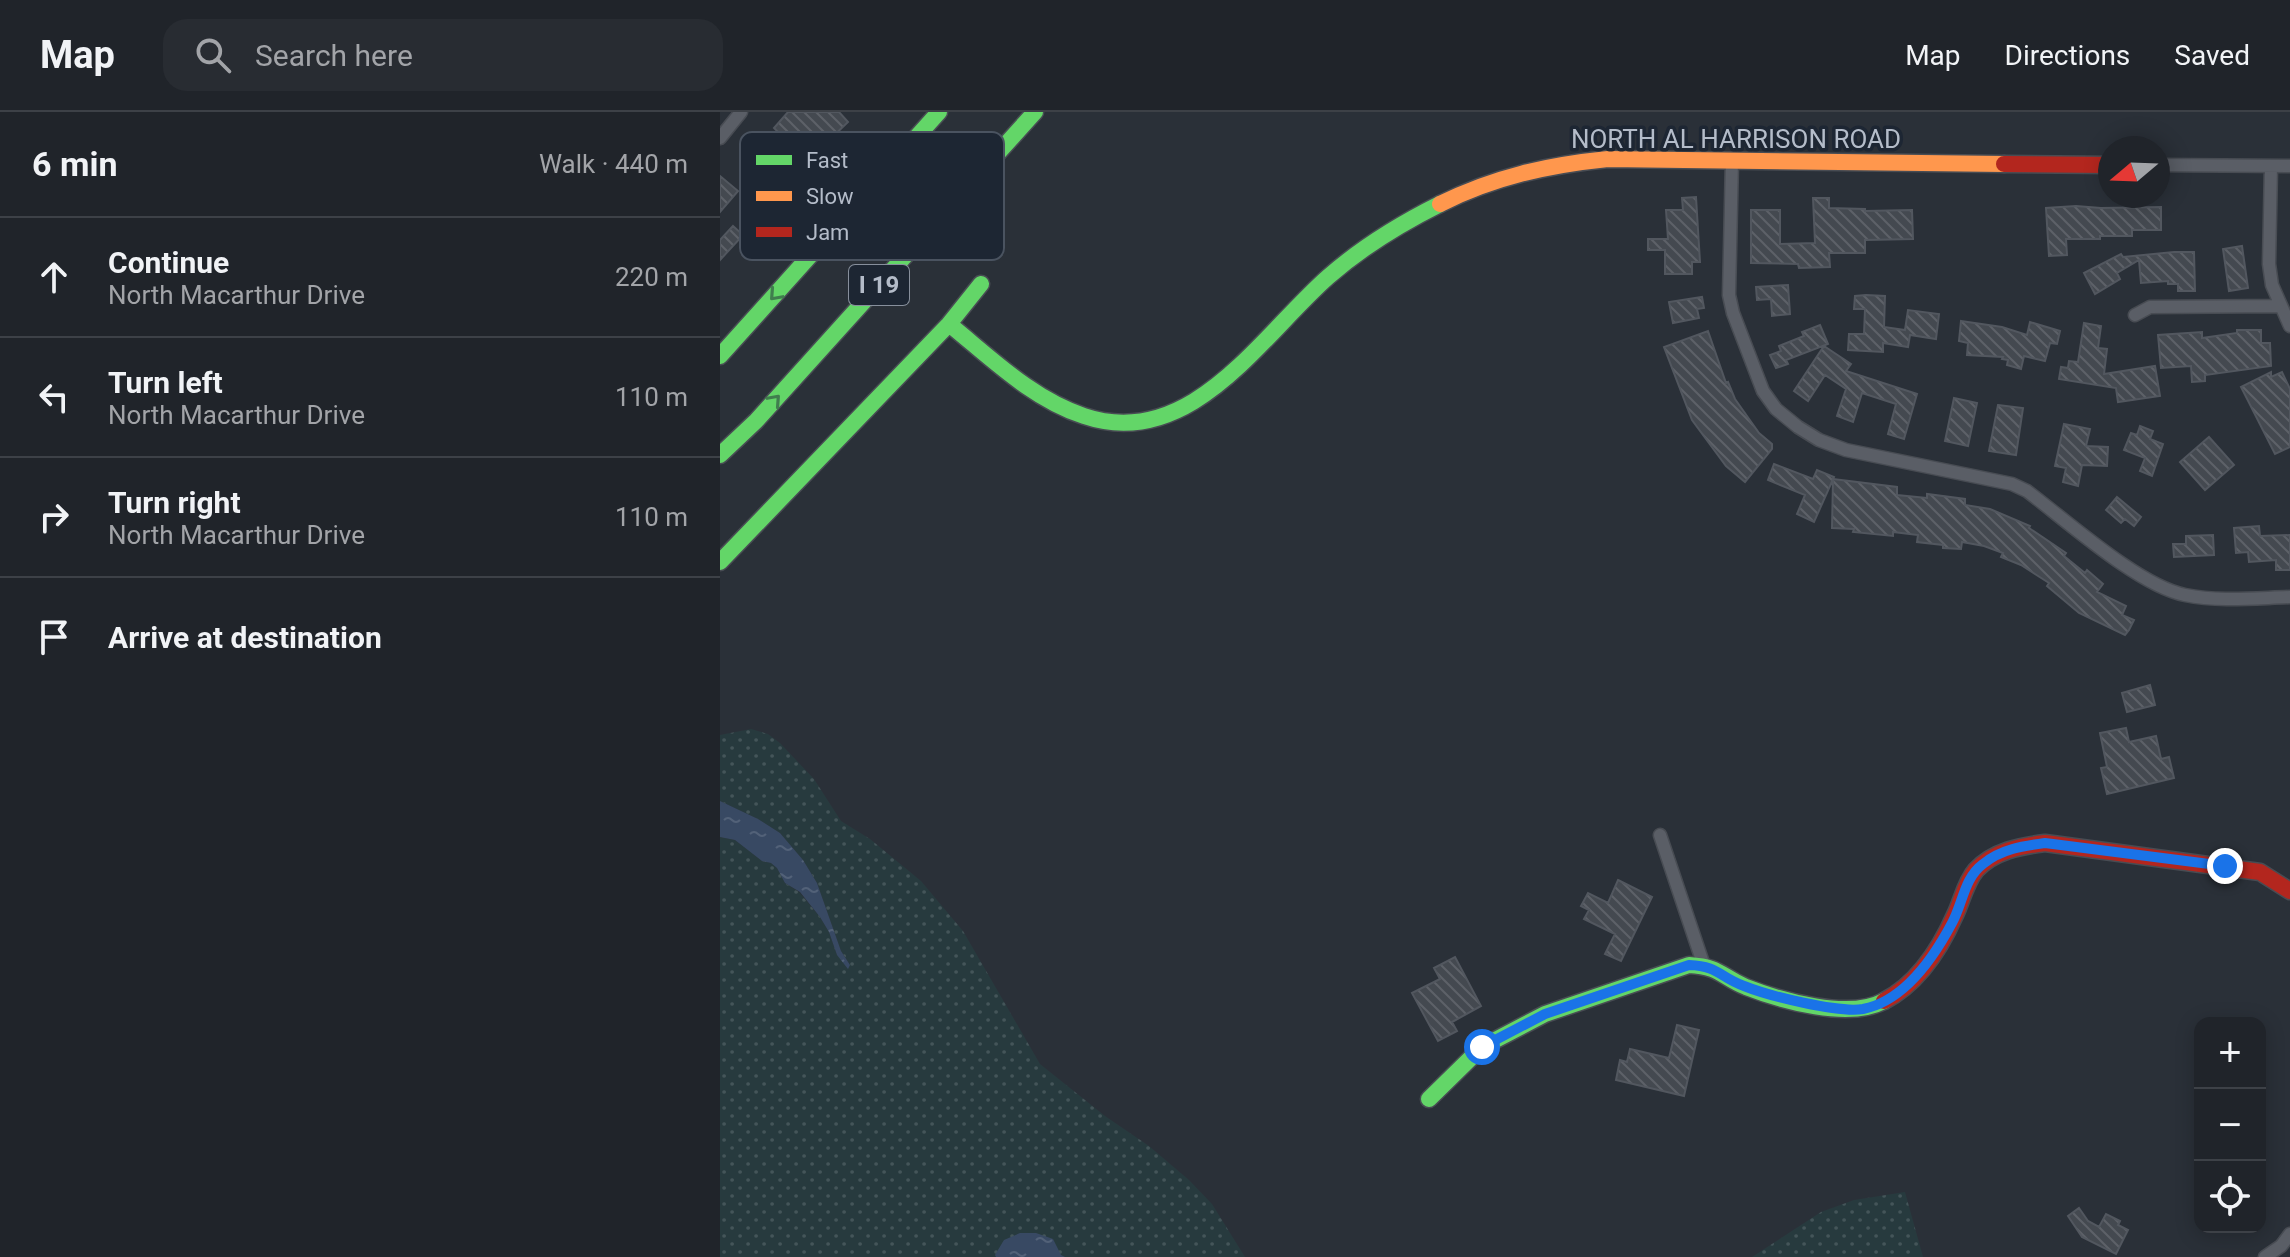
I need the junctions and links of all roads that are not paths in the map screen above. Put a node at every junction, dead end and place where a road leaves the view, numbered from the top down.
1 (741, 112) edge
2 (939, 112) edge
3 (1035, 112) edge
4 (921, 132) edge
5 (720, 138) edge
6 (1004, 146) edge
7 (1732, 160) junction
8 (2098, 165) edge
9 (2170, 165) edge
10 (2271, 166) junction
11 (2290, 166) edge
12 (806, 260) edge
13 (901, 260) edge
14 (981, 284) dead end
15 (2280, 306) junction
16 (2135, 315) dead end
17 (949, 324) junction
18 (2290, 326) edge
19 (720, 356) edge
20 (720, 455) edge
21 (720, 562) edge
22 (2290, 597) edge
23 (1660, 835) dead end
24 (2290, 891) edge
25 (1704, 966) junction
26 (1429, 1099) dead end
27 (2290, 1234) edge
28 (2265, 1257) edge

1 - 5 street
2 -> 4 main road, I 19
6 -> 3 main road, I 19
7 - 8 main road, NORTH AL HARRISON ROAD
7 - 17 main road, NORTH AL HARRISON ROAD
7 - 22 street
9 - 10 street
10 - 11 street
10 - 15 street
12 -> 19 main road, I 19
20 -> 13 main road, I 19
14 - 17 main road
15 - 16 street
15 - 18 street
17 - 21 main road
23 - 25 street
24 - 25 main road
25 - 26 main road
27 - 28 street

